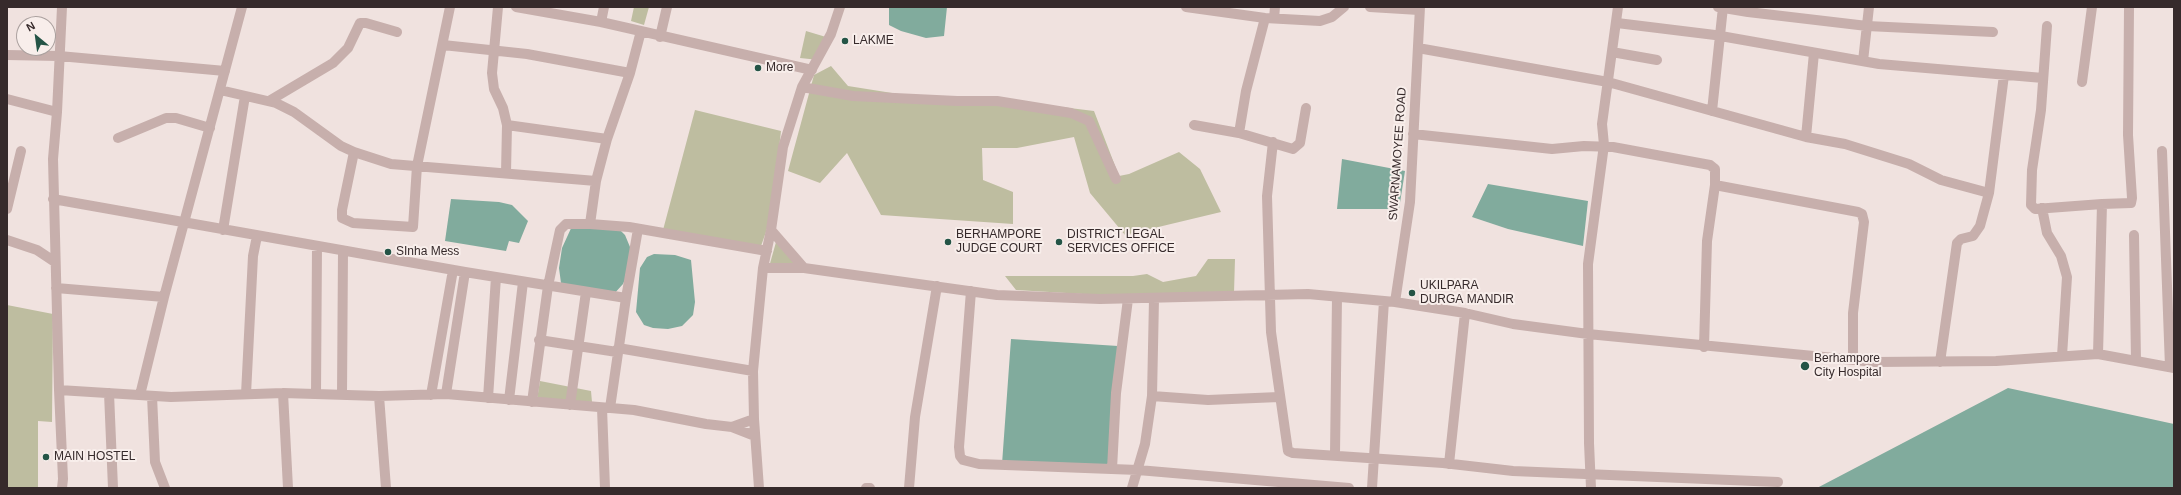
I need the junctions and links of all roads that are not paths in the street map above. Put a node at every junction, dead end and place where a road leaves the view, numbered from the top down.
1 (62, 7) edge
2 (242, 7) edge
3 (450, 7) edge
4 (498, 7) edge
5 (516, 7) edge
6 (604, 7) edge
7 (666, 7) edge
8 (840, 7) edge
9 (1186, 7) edge
10 (1275, 7) edge
11 (1344, 7) edge
12 (1370, 7) edge
13 (1618, 7) edge
14 (1721, 7) edge
15 (1870, 7) edge
16 (2092, 7) edge
17 (2129, 7) edge
18 (1419, 9) edge
19 (1270, 18) junction
20 (601, 22) junction
21 (1617, 23) junction
22 (1867, 26) junction
23 (2047, 26) dead end
24 (641, 31) junction
25 (397, 32) dead end
26 (1993, 32) dead end
27 (660, 36) junction
28 (1720, 36) junction
29 (443, 45) junction
30 (1418, 48) junction
31 (494, 51) junction
32 (1612, 52) junction
33 (1814, 53) junction
34 (7, 56) edge
35 (59, 56) junction
36 (1656, 60) dead end
37 (1863, 61) junction
38 (812, 70) junction
39 (225, 71) junction
40 (630, 73) junction
41 (2004, 75) junction
42 (2043, 78) junction
43 (1608, 82) junction
44 (2082, 82) dead end
45 (802, 87) junction
46 (220, 90) junction
47 (245, 96) junction
48 (7, 98) edge
49 (269, 101) junction
50 (1306, 108) dead end
51 (1712, 111) junction
52 (57, 112) junction
53 (507, 125) junction
54 (1194, 125) dead end
55 (210, 128) junction
56 (1239, 133) junction
57 (1413, 134) junction
58 (1806, 137) junction
59 (118, 138) dead end
60 (607, 139) junction
61 (1273, 142) junction
62 (1604, 146) junction
63 (20, 151) dead end
64 (2162, 151) dead end
65 (354, 152) junction
66 (417, 166) junction
67 (506, 173) junction
68 (1116, 178) dead end
69 (596, 181) junction
70 (1715, 185) junction
71 (1989, 192) junction
72 (53, 199) junction
73 (2102, 204) junction
74 (2042, 208) junction
75 (7, 209) edge
76 (185, 224) junction
77 (590, 224) junction
78 (638, 229) junction
79 (222, 230) junction
80 (772, 230) junction
81 (2134, 235) dead end
82 (257, 236) junction
83 (7, 240) edge
84 (317, 246) junction
85 (342, 251) junction
86 (767, 251) junction
87 (55, 262) junction
88 (763, 268) junction
89 (804, 268) junction
90 (453, 270) junction
91 (465, 272) junction
92 (496, 277) junction
93 (523, 282) junction
94 (548, 286) junction
95 (937, 286) junction
96 (56, 288) junction
97 (971, 291) junction
98 (586, 292) junction
99 (1270, 296) junction
100 (164, 297) junction
101 (1336, 297) junction
102 (626, 298) junction
103 (1128, 299) junction
104 (1154, 299) junction
105 (1384, 301) junction
106 (1395, 302) junction
107 (1465, 313) junction
108 (1588, 334) junction
109 (539, 340) junction
110 (578, 346) junction
111 (1704, 347) junction
112 (617, 350) junction
113 (2098, 354) junction
114 (2062, 356) junction
115 (1853, 359) junction
116 (2136, 361) junction
117 (1940, 362) junction
118 (2172, 368) edge
119 (753, 371) junction
120 (59, 390) junction
121 (109, 393) junction
122 (283, 393) junction
123 (246, 394) junction
124 (316, 394) junction
125 (446, 394) junction
126 (342, 395) junction
127 (431, 395) junction
128 (140, 396) junction
129 (152, 396) junction
130 (379, 396) junction
131 (1152, 396) junction
132 (1279, 397) junction
133 (488, 398) junction
134 (510, 400) junction
135 (532, 402) junction
136 (570, 405) junction
137 (606, 408) junction
138 (754, 419) junction
139 (732, 427) junction
140 (755, 436) junction
141 (1334, 454) junction
142 (1375, 458) junction
143 (1449, 464) junction
144 (1112, 469) junction
145 (1138, 470) junction
146 (1590, 476) junction
147 (1778, 482) dead end
148 (62, 488) edge
149 (113, 488) edge
150 (164, 488) edge
151 (288, 488) edge
152 (386, 488) edge
153 (605, 488) edge
154 (758, 488) edge
155 (866, 488) edge
156 (870, 488) edge
157 (909, 488) edge
158 (1132, 488) edge
159 (1349, 488) edge
160 (1372, 488) edge
161 (1591, 488) edge

1 - 35 street
2 - 39 street
3 - 29 street
4 - 31 street
5 - 20 street
6 - 20 street
7 - 27 street
8 - 38 street
9 - 19 street
10 - 19 street
11 - 19 street
12 - 18 street
13 - 21 street
14 - 22 street
14 - 28 street
15 - 22 street
16 - 44 street
17 - 73 street
18 - 30 street, SWARNAMOYEE ROAD
19 - 56 street
20 - 24 street
21 - 28 street
21 - 32 street
22 - 26 street
22 - 37 street
23 - 42 street
24 - 27 street
24 - 40 street
25 - 49 street
27 - 38 street
28 - 33 street
28 - 51 street
29 - 31 street
29 - 66 street
30 - 43 street
30 - 57 street, SWARNAMOYEE ROAD
31 - 40 street
31 - 53 street
32 - 36 street
32 - 43 street
33 - 37 street
33 - 58 street
34 - 35 street
35 - 39 street
35 - 52 street
37 - 41 street
38 - 45 street
39 - 46 street
40 - 60 street
41 - 42 street
41 - 71 street
42 - 74 street
43 - 51 street
43 - 62 street
45 - 68 street
45 - 80 street
46 - 47 street
46 - 55 street
47 - 49 street
47 - 79 street
48 - 52 street
49 - 65 street
50 - 61 street
51 - 58 street
52 - 72 street
53 - 60 street
53 - 67 street
54 - 56 street
55 - 59 street
55 - 76 street
56 - 61 street
57 - 62 street
57 - 106 street, SWARNAMOYEE ROAD
58 - 71 street
60 - 69 street
61 - 99 street
62 - 70 street
62 - 108 street
63 - 75 street
64 - 118 street
65 - 66 street
65 - 66 street
66 - 67 street
67 - 69 street
69 - 77 street
70 - 111 street
70 - 115 street
71 - 117 street
72 - 76 street
72 - 87 street
73 - 74 street
73 - 113 street
74 - 114 street
76 - 79 street
76 - 100 street
77 - 78 street
77 - 94 street
78 - 86 street
78 - 102 street
79 - 82 street
80 - 86 street
80 - 89 street
81 - 116 street
82 - 84 street
82 - 123 street
83 - 87 street
84 - 85 street
84 - 124 street
85 - 90 street
85 - 126 street
86 - 88 street
87 - 96 street
88 - 89 street
88 - 119 street
89 - 95 street
90 - 91 street
90 - 127 street
91 - 92 street
91 - 125 street
92 - 93 street
92 - 133 street
93 - 94 street
93 - 134 street
94 - 98 street
94 - 109 street
95 - 97 street
95 - 157 street
96 - 100 street
96 - 120 street
97 - 103 street
97 - 144 street
98 - 102 street
98 - 110 street
99 - 101 street
99 - 104 street
99 - 132 street
100 - 128 street
101 - 105 street
101 - 141 street
102 - 112 street
103 - 104 street
103 - 144 street
104 - 131 street
105 - 106 street
105 - 142 street
106 - 107 street
107 - 108 street
107 - 143 street
108 - 111 street
108 - 146 street
109 - 110 street
109 - 135 street
110 - 112 street
110 - 136 street
111 - 115 street
112 - 119 street
112 - 137 street
113 - 114 street
113 - 116 street
114 - 117 street
115 - 117 street
116 - 118 street
119 - 138 street
120 - 121 street
120 - 148 street
121 - 128 street
121 - 149 street
122 - 123 street
122 - 124 street
122 - 151 street
123 - 129 street
124 - 126 street
125 - 127 street
125 - 133 street
126 - 130 street
127 - 130 street
128 - 129 street
129 - 150 street
130 - 152 street
131 - 132 street
131 - 145 street
132 - 141 street
133 - 134 street
134 - 135 street
135 - 136 street
136 - 137 street
137 - 139 street
137 - 153 street
138 - 139 street
138 - 140 street
139 - 140 street
140 - 154 street
141 - 142 street
142 - 143 street
142 - 160 street
143 - 146 street
144 - 145 street
145 - 158 street
145 - 159 street
146 - 147 street
146 - 161 street
155 - 156 street

